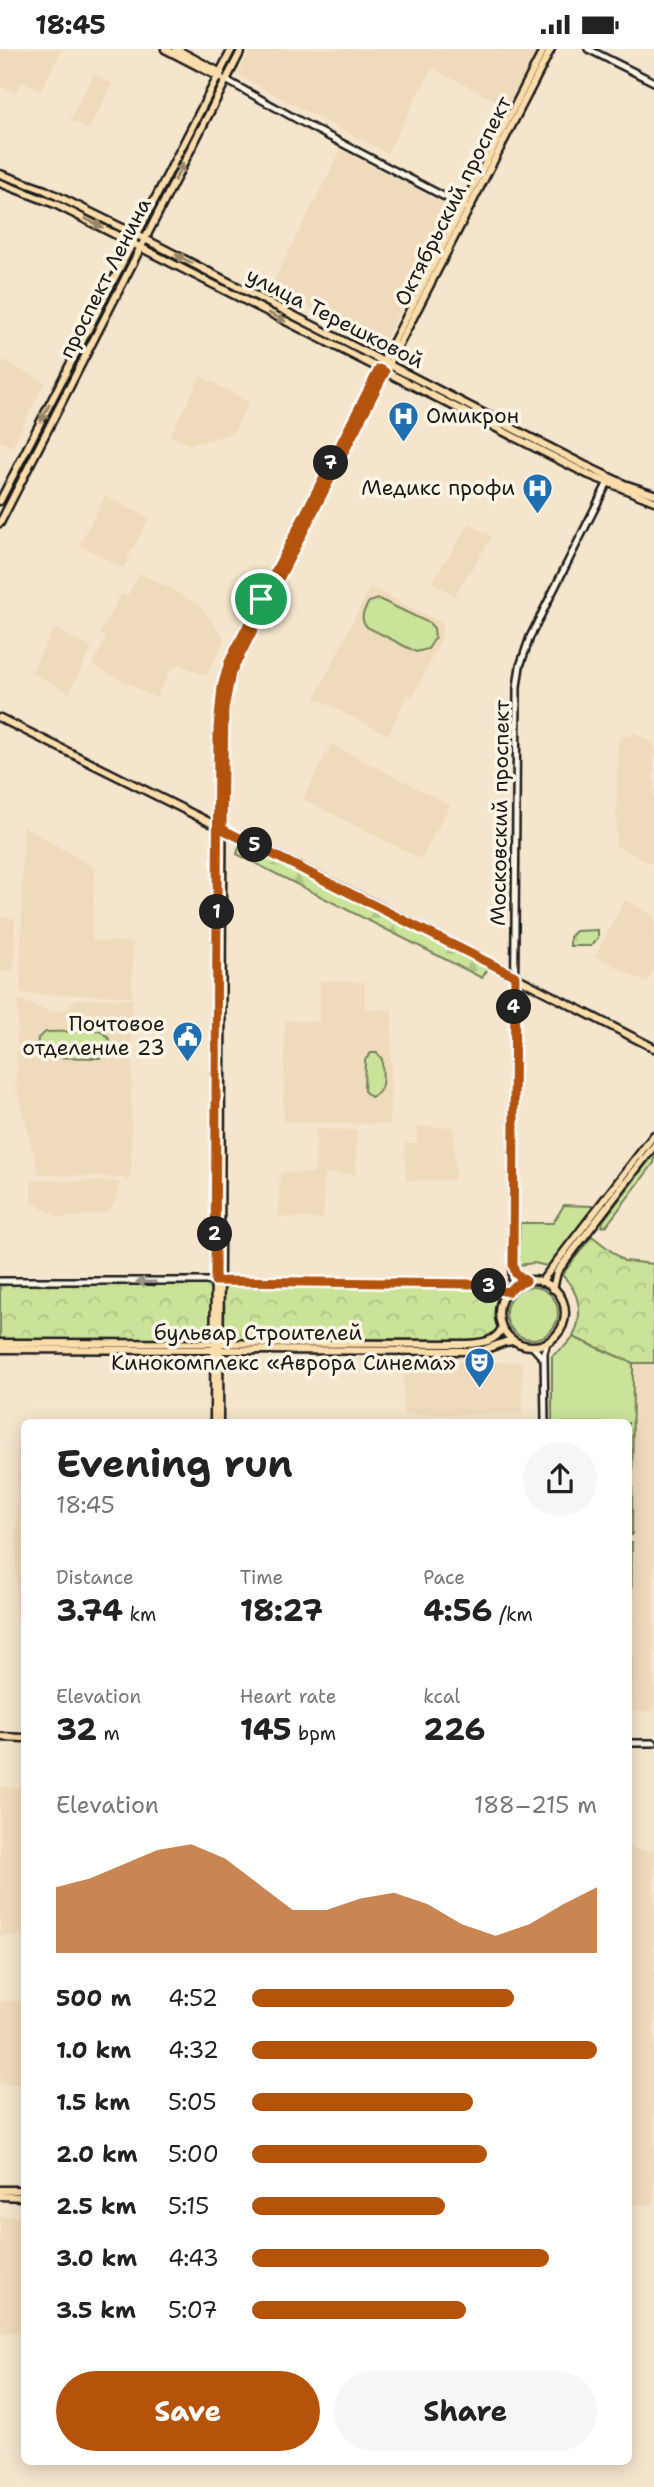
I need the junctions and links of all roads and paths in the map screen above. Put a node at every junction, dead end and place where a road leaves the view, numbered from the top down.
1 (165, 49) edge
2 (176, 49) edge
3 (232, 49) edge
4 (242, 49) edge
5 (544, 49) edge
6 (551, 49) edge
7 (588, 49) edge
8 (219, 74) junction
9 (226, 80) junction
10 (654, 82) edge
11 (0, 174) edge
12 (0, 183) edge
13 (466, 208) junction
14 (136, 235) junction
15 (145, 239) junction
16 (132, 243) junction
17 (141, 247) junction
18 (384, 367) junction
19 (61, 381) junction
20 (62, 402) junction
21 (607, 484) junction
22 (654, 494) edge
23 (0, 501) edge
24 (654, 501) edge
25 (0, 523) edge
26 (0, 718) edge
27 (219, 827) junction
28 (515, 976) junction
29 (654, 1048) edge
30 (654, 1135) edge
31 (654, 1146) edge
32 (513, 1269) junction
33 (0, 1281) edge
34 (217, 1281) junction
35 (526, 1281) junction
36 (541, 1282) junction
37 (553, 1289) junction
38 (510, 1290) junction
39 (502, 1328) junction
40 (514, 1341) junction
41 (547, 1342) junction
42 (0, 1343) edge
43 (531, 1346) junction
44 (217, 1347) junction
45 (0, 1349) edge
46 (544, 1360) junction
47 (216, 1419) edge
48 (545, 1419) edge
49 (0, 1737) edge
50 (21, 1738) edge
51 (632, 1743) edge
52 (654, 1743) edge
53 (0, 2189) edge
54 (21, 2190) edge
55 (0, 2196) edge
56 (21, 2197) edge

1 - 8 main road
2 - 8 main road
3 - 8 main road, проспект Ленина
4 - 9 main road, проспект Ленина
5 - 13 main road, Октябрьский проспект
6 - 13 main road, Октябрьский проспект
7 - 10 street
8 - 9 main road
8 - 14 main road, проспект Ленина
9 - 13 street
15 -> 9 main road, проспект Ленина
11 - 14 main road, улица Терешковой
12 -> 16 main road, улица Терешковой
13 - 18 main road, Октябрьский проспект
14 - 15 main road, улица Терешковой
14 - 16 main road, проспект Ленина
15 - 17 main road, проспект Ленина
18 -> 15 main road, улица Терешковой
16 - 17 main road, улица Терешковой
16 - 19 main road, проспект Ленина
17 -> 18 main road, улица Терешковой
17 - 20 main road, проспект Ленина
18 - 21 main road, улица Терешковой
18 - 22 main road, улица Терешковой
18 - 27 main road, Октябрьский проспект
19 - 20 main road
19 -> 23 main road, проспект Ленина
20 - 25 main road, проспект Ленина
21 - 24 main road, улица Терешковой
21 - 28 street, Московский проспект
26 - 27 main road
27 - 28 main road
27 - 34 main road, Октябрьский проспект
28 - 29 main road
28 - 32 street, Московский проспект
30 - 36 main road
31 - 37 main road
32 - 35 street
32 - 38 street, Московский проспект
34 -> 33 street
34 - 38 street
34 - 44 main road, Октябрьский проспект
35 - 36 main road
35 - 38 main road
36 - 37 main road
37 - 41 main road
38 - 39 main road
39 - 40 main road
39 - 44 main road, бульвар Строителей
40 - 43 main road
40 - 44 main road, бульвар Строителей
41 - 43 main road
41 - 46 street
42 - 44 main road, бульвар Строителей
43 - 46 street
44 - 45 main road, бульвар Строителей
44 - 47 main road, Октябрьский проспект
46 - 48 street
49 - 50 main road
51 - 52 street
53 - 54 main road
55 - 56 main road

